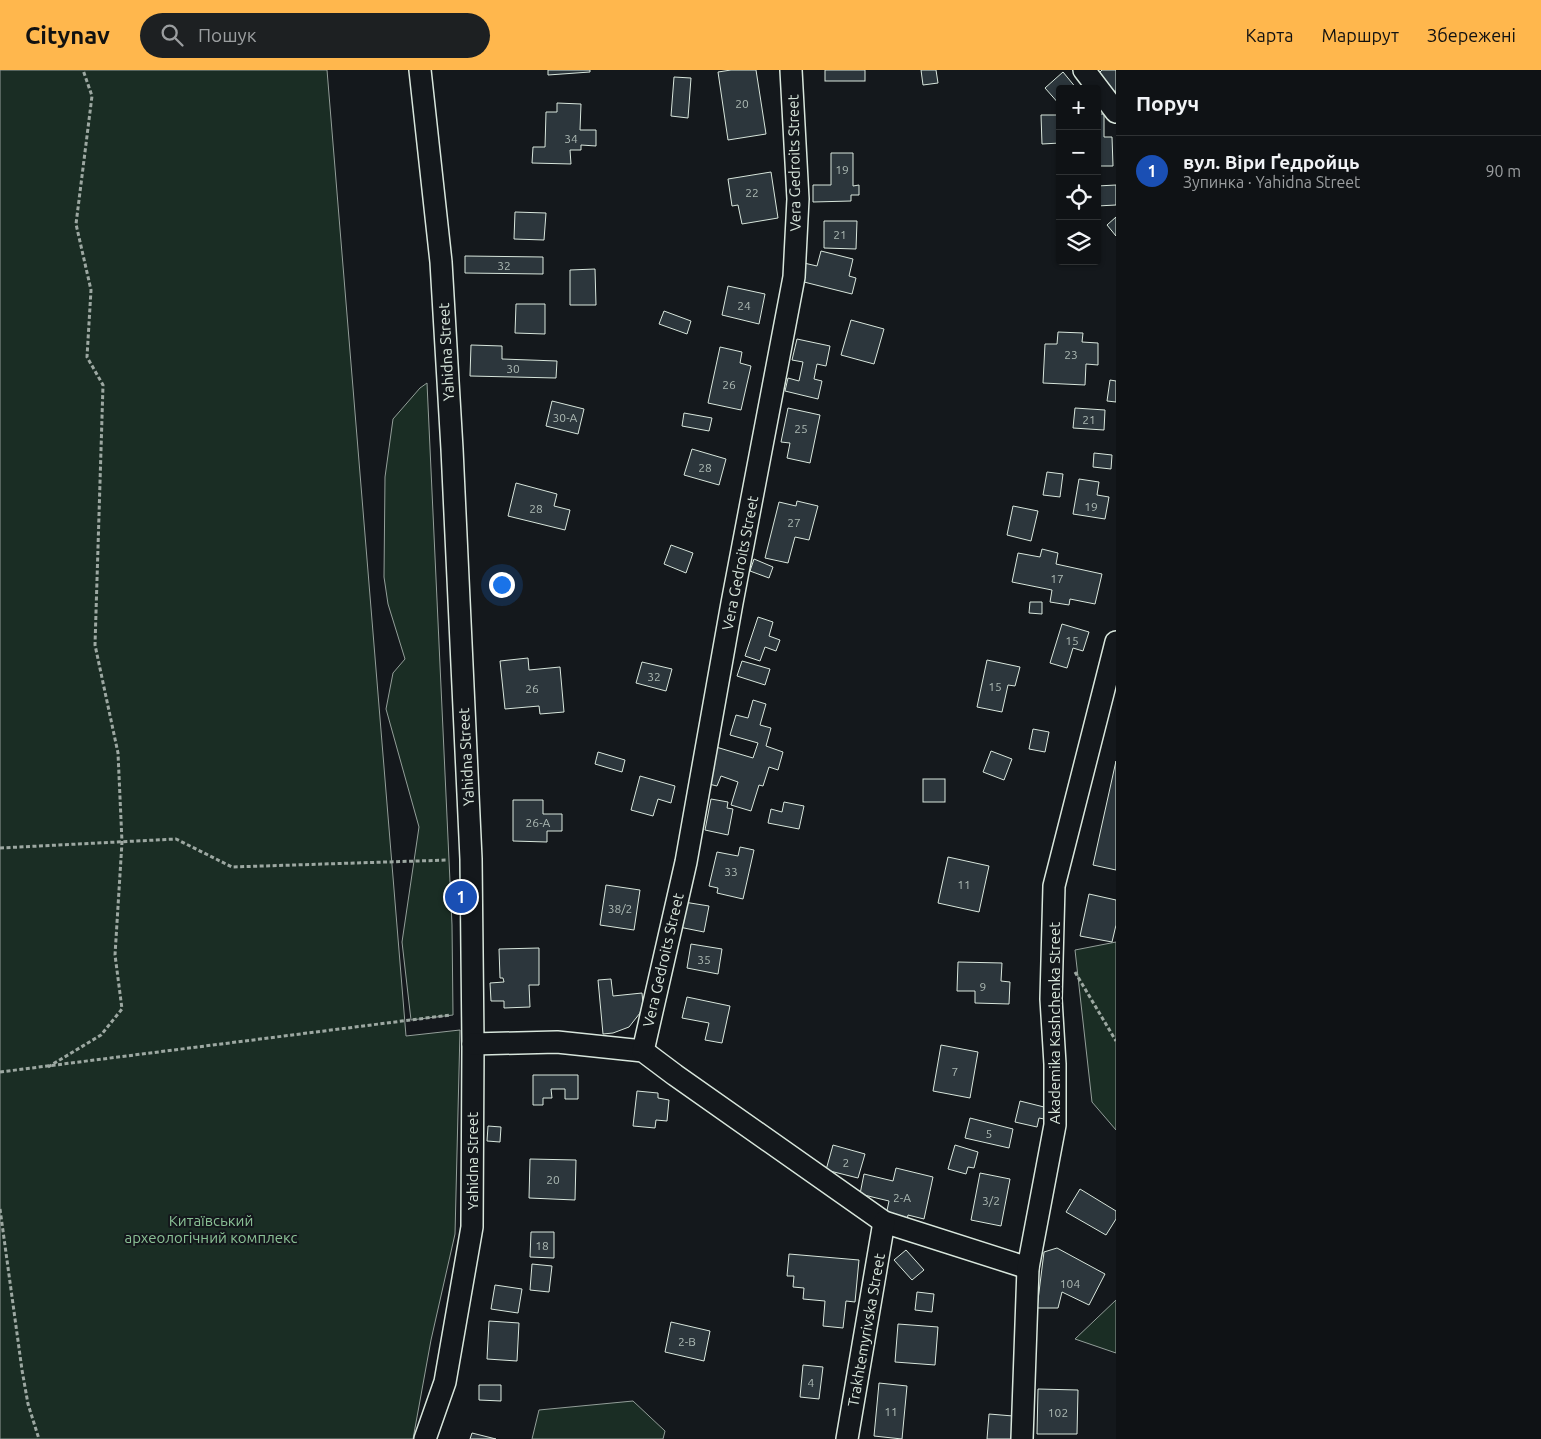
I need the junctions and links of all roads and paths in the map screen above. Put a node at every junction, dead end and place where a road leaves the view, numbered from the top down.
1 (83, 70) edge
2 (420, 70) edge
3 (792, 70) edge
4 (1084, 70) edge
5 (1116, 112) edge
6 (1116, 642) edge
7 (122, 842) junction
8 (0, 848) edge
9 (471, 859) junction
10 (1072, 967) dead end
11 (473, 1012) junction
12 (1116, 1041) edge
13 (473, 1044) junction
14 (643, 1051) junction
15 (48, 1067) junction
16 (0, 1072) edge
17 (0, 1210) edge
18 (884, 1222) junction
19 (1028, 1268) junction
20 (39, 1439) edge
21 (425, 1439) edge
22 (848, 1439) edge
23 (1022, 1439) edge

1 - 7 path
2 - 9 street, Yahidna Street
3 - 14 street, Vera Gedroits Street
4 - 5 street
6 - 19 street, Akademika Kashchenka Street
7 - 8 path
7 - 9 path
7 - 15 path
9 - 11 street, Yahidna Street
10 - 12 path
11 - 13 street, Yahidna Street
11 - 15 path
13 - 14 street
13 - 21 street, Yahidna Street
14 - 18 street
15 - 16 path
17 - 20 path
18 - 19 street
18 - 22 street, Trakhtemyrivska Street
19 - 23 street, Akademika Kashchenka Street

